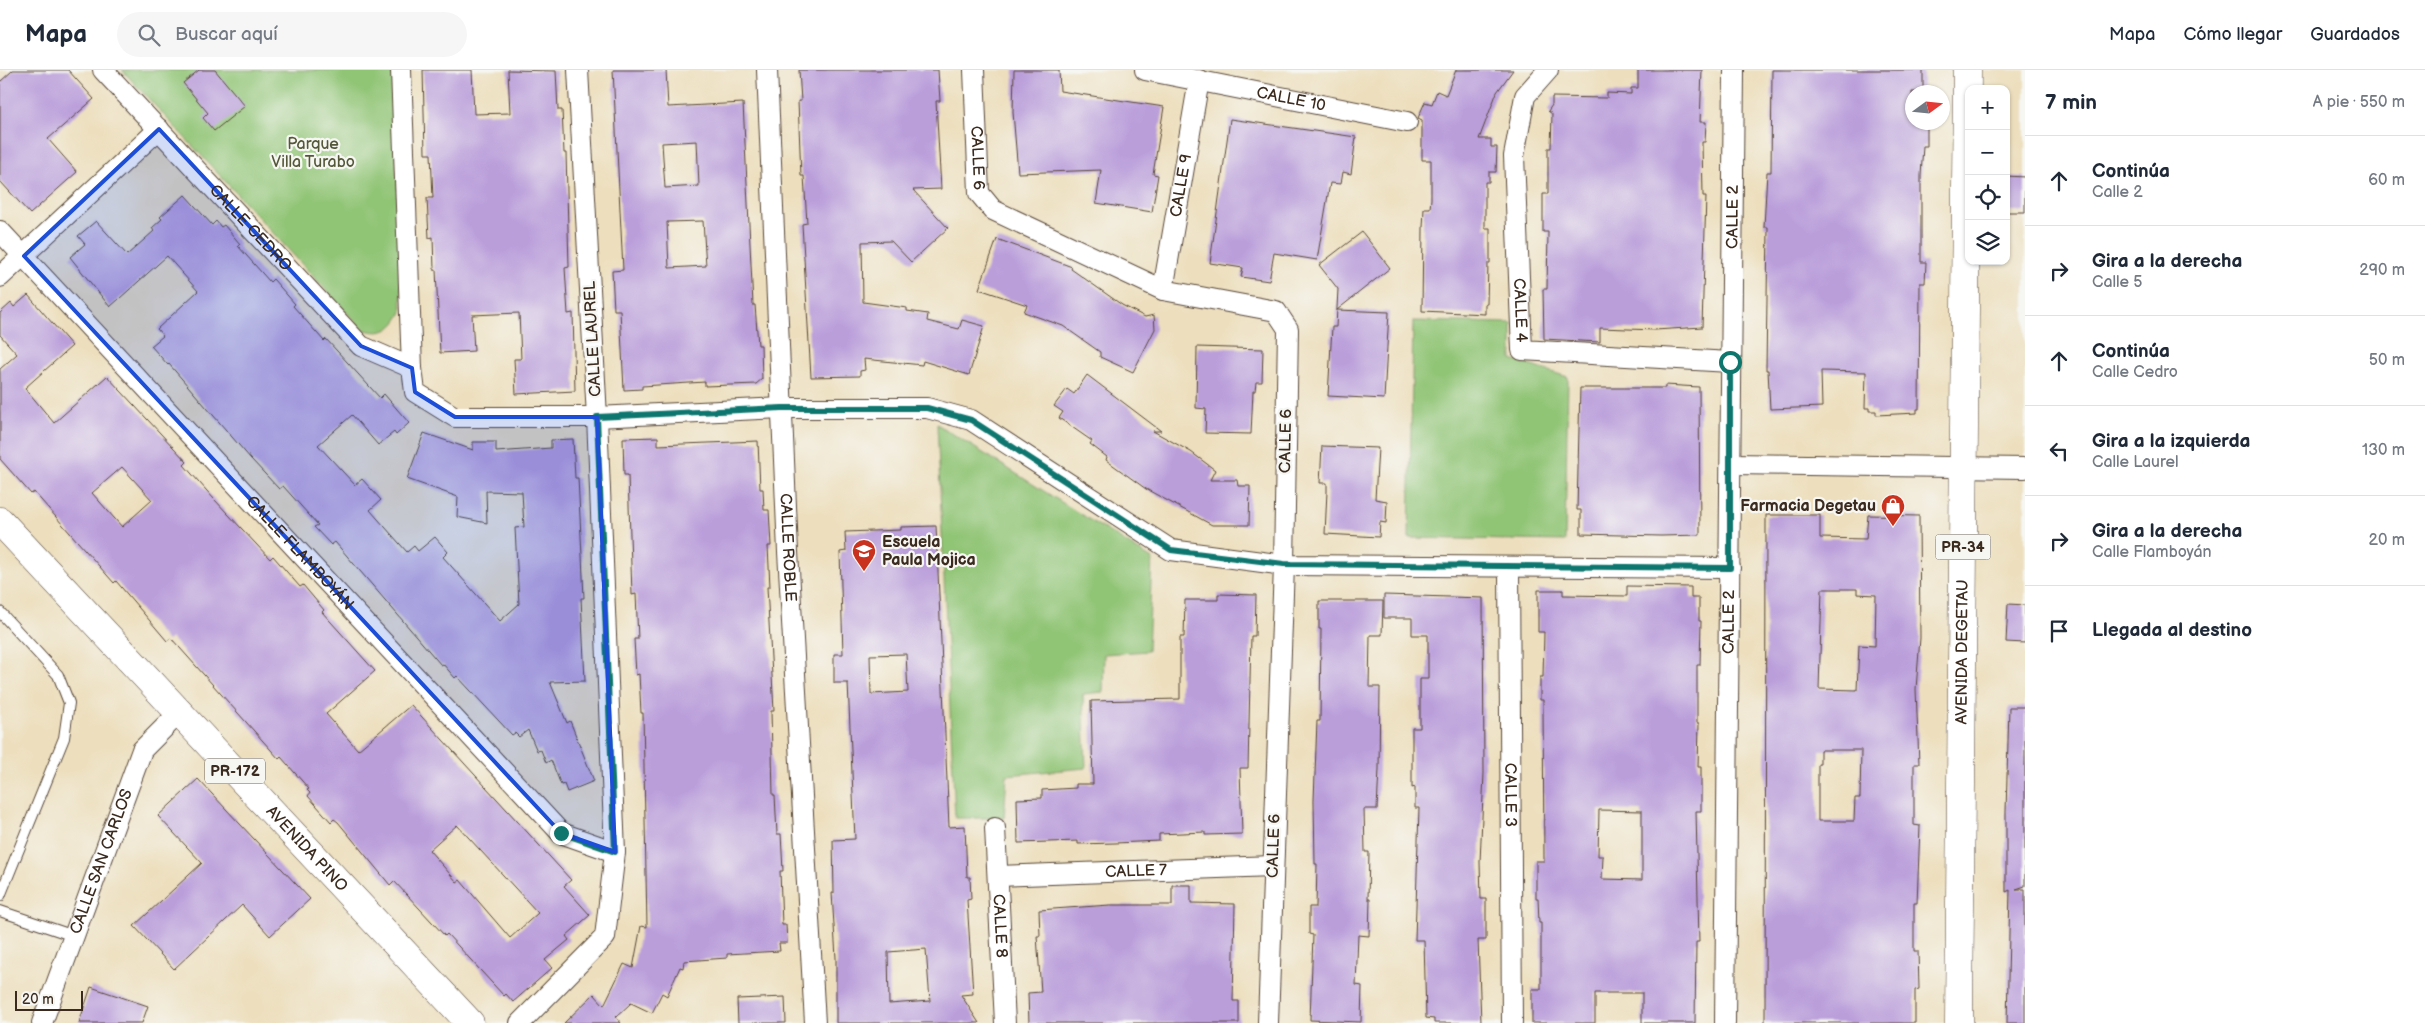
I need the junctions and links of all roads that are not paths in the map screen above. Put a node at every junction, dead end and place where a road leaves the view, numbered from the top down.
1 (103, 70) edge
2 (401, 70) edge
3 (578, 70) edge
4 (767, 70) edge
5 (974, 70) edge
6 (1145, 70) edge
7 (1548, 70) edge
8 (1734, 70) edge
9 (1967, 70) edge
10 (1199, 80) junction
11 (1407, 122) dead end
12 (159, 128) junction
13 (0, 231) edge
14 (24, 256) junction
15 (0, 277) edge
16 (1163, 290) junction
17 (1730, 362) junction
18 (412, 368) junction
19 (782, 408) junction
20 (597, 417) junction
21 (1731, 464) junction
22 (1964, 468) junction
23 (2025, 468) edge
24 (0, 521) edge
25 (1284, 564) junction
26 (1509, 567) junction
27 (1730, 568) junction
28 (0, 612) edge
29 (180, 712) junction
30 (995, 828) dead end
31 (615, 852) junction
32 (1273, 866) junction
33 (998, 876) junction
34 (0, 896) edge
35 (0, 911) edge
36 (74, 936) junction
37 (42, 1023) edge
38 (470, 1023) edge
39 (520, 1023) edge
40 (815, 1023) edge
41 (1005, 1023) edge
42 (1268, 1023) edge
43 (1512, 1023) edge
44 (1726, 1023) edge
45 (1959, 1023) edge

1 - 12 street, CALLE CEDRO
2 - 18 street
3 - 20 street, CALLE LAUREL
4 - 19 street, CALLE ROBLE
5 - 16 street, CALLE 6
6 - 10 street, CALLE 10
7 - 17 street, CALLE 4
8 - 17 street, CALLE 2
9 - 22 main road, AVENIDA DEGETAU / PR-34
10 - 11 street, CALLE 10
10 - 16 street, CALLE 9
12 - 14 street
12 - 18 street, CALLE CEDRO
13 - 14 street, CALLE FLAMBOYÁN
14 - 15 street
14 - 31 street, CALLE FLAMBOYÁN
16 - 25 street, CALLE 6
17 - 21 street, CALLE 2
18 - 20 street
19 - 20 street
19 - 25 street
19 - 40 street, CALLE ROBLE
20 - 31 street, CALLE LAUREL
21 - 22 street
21 - 27 street, CALLE 2
22 - 23 street
22 - 45 main road, AVENIDA DEGETAU / PR-34
24 - 29 main road, AVENIDA PINO / PR-172
25 - 26 street
25 - 32 street, CALLE 6
26 - 27 street
26 - 43 street, CALLE 3
27 - 44 street, CALLE 2
28 - 34 lane
29 - 36 street, CALLE SAN CARLOS
29 - 38 main road, AVENIDA PINO / PR-172
30 - 33 street, CALLE 8
31 - 39 street, CALLE LAUREL
32 - 33 street, CALLE 7
32 - 42 street, CALLE 6
33 - 41 street, CALLE 8
35 - 36 lane
36 - 37 street, CALLE SAN CARLOS

